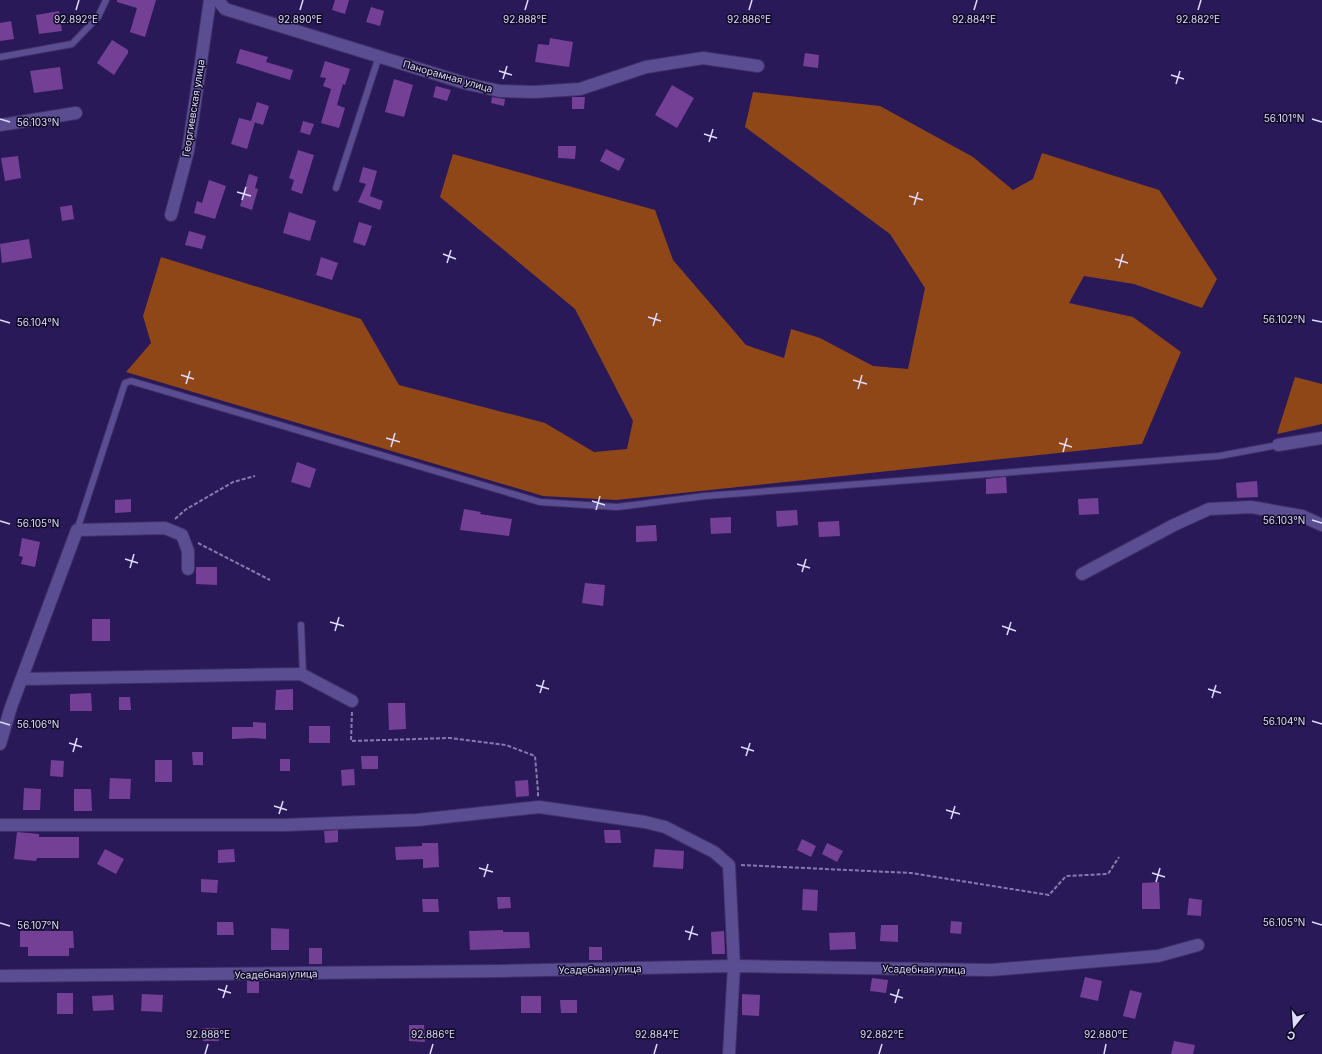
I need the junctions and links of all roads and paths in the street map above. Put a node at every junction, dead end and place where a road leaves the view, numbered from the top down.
1 (106, 0) edge
2 (210, 0) edge
3 (218, 0) edge
4 (379, 56) junction
5 (0, 57) edge
6 (758, 66) dead end
7 (76, 113) dead end
8 (0, 125) edge
9 (336, 188) dead end
10 (171, 215) dead end
11 (1322, 438) edge
12 (1278, 445) joint
13 (255, 476) dead end
14 (1322, 525) edge
15 (165, 528) junction
16 (77, 530) junction
17 (182, 535) junction
18 (188, 569) dead end
19 (1082, 574) dead end
20 (270, 580) dead end
21 (301, 625) dead end
22 (303, 676) junction
23 (22, 679) junction
24 (352, 701) joint
25 (6, 706) edge
26 (0, 744) edge
27 (536, 807) junction
28 (0, 825) edge
29 (1119, 857) dead end
30 (729, 865) junction
31 (1198, 945) dead end
32 (734, 966) junction
33 (0, 976) edge
34 (729, 1054) edge

1 - 5 lane
2 - 10 street, Георгиевская улица
3 - 4 street, Панорамная улица
4 - 6 street, Панорамная улица
4 - 9 lane
7 - 8 street
11 - 12 street
12 - 16 lane
13 - 15 path
14 - 19 street
15 - 16 street
15 - 17 street
16 - 23 street
17 - 18 street
17 - 20 path
21 - 22 lane
22 - 23 street
22 - 24 street
23 - 25 street
24 - 27 path
25 - 26 street
27 - 28 street
27 - 30 street
29 - 30 path
30 - 32 street
31 - 32 street, Усадебная улица
32 - 33 street, Усадебная улица
32 - 34 street

